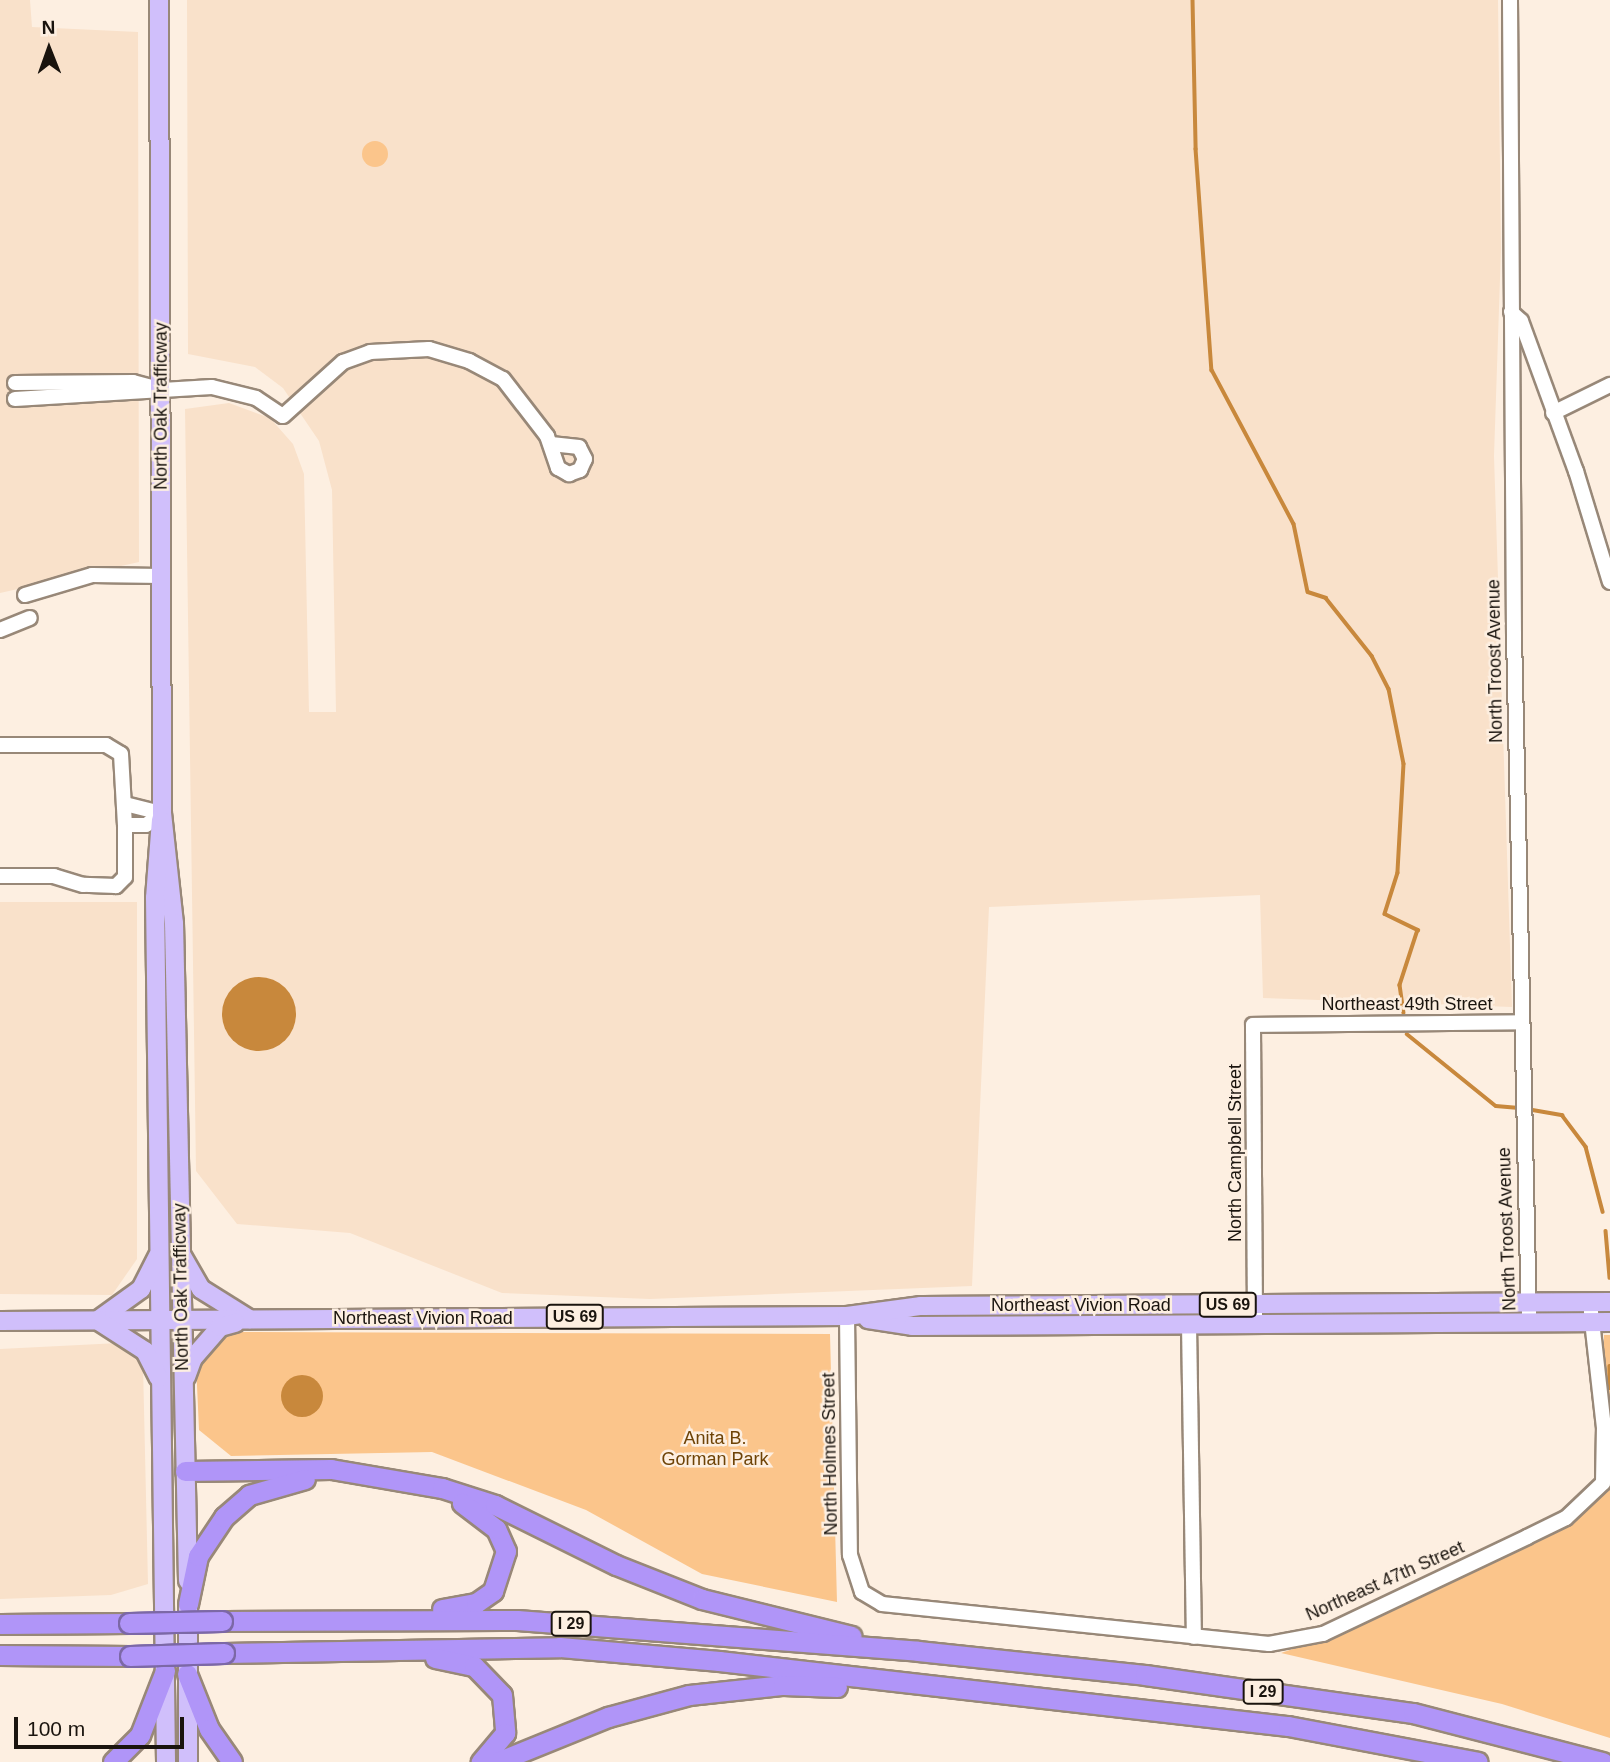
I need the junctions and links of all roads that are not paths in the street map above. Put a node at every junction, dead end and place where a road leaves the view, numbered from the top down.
1 (159, 0) edge
2 (1510, 0) edge
3 (1511, 312) junction
4 (15, 383) dead end
5 (1610, 385) edge
6 (160, 389) junction
7 (15, 399) dead end
8 (1553, 412) junction
9 (551, 444) dead end
10 (162, 576) junction
11 (1610, 582) edge
12 (25, 594) dead end
13 (30, 618) dead end
14 (0, 630) edge
15 (0, 745) edge
16 (125, 804) junction
17 (162, 813) junction
18 (125, 825) junction
19 (0, 876) edge
20 (1520, 1022) junction
21 (1295, 1024) joint
22 (180, 1252) junction
23 (159, 1253) junction
24 (1528, 1303) junction
25 (1591, 1303) junction
26 (1610, 1303) edge
27 (1255, 1305) junction
28 (847, 1316) junction
29 (249, 1319) junction
30 (160, 1320) junction
31 (181, 1320) junction
32 (0, 1321) edge
33 (97, 1321) junction
34 (1529, 1322) junction
35 (1591, 1322) junction
36 (1610, 1322) edge
37 (1255, 1323) junction
38 (1189, 1324) junction
39 (161, 1384) junction
40 (183, 1384) junction
41 (186, 1471) junction
42 (188, 1559) junction
43 (859, 1590) joint
44 (188, 1604) junction
45 (380, 1620) junction
46 (0, 1624) edge
47 (1194, 1637) junction
48 (351, 1648) junction
49 (918, 1651) junction
50 (0, 1655) edge
51 (165, 1671) junction
52 (187, 1674) junction
53 (882, 1682) junction
54 (113, 1762) edge
55 (166, 1762) edge
56 (188, 1762) edge
57 (232, 1762) edge
58 (481, 1762) edge
59 (497, 1762) edge
60 (1478, 1762) edge
61 (1603, 1762) edge

1 - 6 main road, North Oak Trafficway
2 - 3 street, North Troost Avenue
3 - 8 street
3 - 20 street, North Troost Avenue
4 - 6 street
5 - 8 street
6 - 7 street
6 - 9 street
6 - 10 main road, North Oak Trafficway
8 - 11 street
10 - 12 street
10 - 17 main road, North Oak Trafficway
13 - 14 street
15 - 16 street
16 - 17 street
16 - 18 street
17 - 18 street
17 - 22 main road, North Oak Trafficway
17 - 23 main road, North Oak Trafficway
18 - 19 street
20 - 21 street, Northeast 49th Street
20 - 24 street, North Troost Avenue
21 - 27 street, North Campbell Street
22 - 29 main road
22 - 31 main road, North Oak Trafficway
23 - 30 main road, North Oak Trafficway
23 - 33 main road
24 - 25 main road, Northeast Vivion Road / US 69
24 - 27 main road, Northeast Vivion Road / US 69
24 - 34 street, North Troost Avenue
25 - 26 main road, Northeast Vivion Road / US 69
25 - 35 street, Northeast 47th Street
27 - 28 main road, Northeast Vivion Road / US 69
27 - 37 street, North Campbell Street
28 - 29 main road, Northeast Vivion Road / US 69
28 - 38 main road, Northeast Vivion Road / US 69
28 - 43 street, North Holmes Street
29 - 31 main road, Northeast Vivion Road / US 69
29 - 40 main road
30 - 31 main road, Northeast Vivion Road / US 69
30 - 33 main road, Northeast Vivion Road / US 69
30 - 39 main road, North Oak Trafficway
30 - 42 main road
31 - 40 main road, North Oak Trafficway
32 - 33 main road, Northeast Vivion Road / US 69
33 - 39 main road
34 - 35 main road, Northeast Vivion Road / US 69
34 - 37 main road, Northeast Vivion Road / US 69
35 - 36 main road, Northeast Vivion Road / US 69
35 - 47 street, Northeast 47th Street
37 - 38 main road, Northeast Vivion Road / US 69
38 - 47 street
39 - 51 main road, North Oak Trafficway
40 - 41 main road, North Oak Trafficway
41 - 42 main road, North Oak Trafficway
41 - 49 highway
42 - 44 main road, North Oak Trafficway
43 - 47 street, Northeast 47th Street
44 - 45 highway
44 - 52 main road, North Oak Trafficway
45 - 46 highway, I 29, bridge
45 - 49 highway, I 29
48 - 50 highway, I 29, bridge
48 - 53 highway, I 29
48 - 58 highway
49 - 61 highway, I 29
51 - 54 highway
51 - 55 main road, North Oak Trafficway
52 - 56 main road, North Oak Trafficway
52 - 57 highway
53 - 59 highway
53 - 60 highway, I 29

